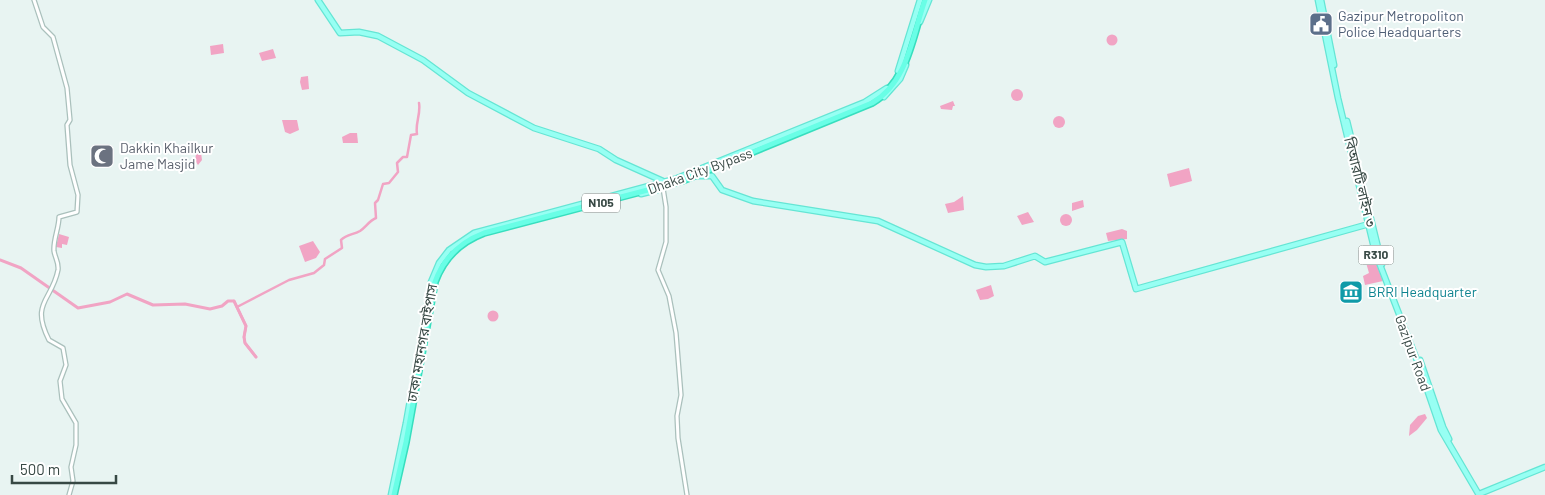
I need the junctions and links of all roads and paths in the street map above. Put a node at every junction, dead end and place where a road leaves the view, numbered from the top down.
1 (34, 0) edge
2 (318, 0) edge
3 (924, 0) edge
4 (1320, 0) edge
5 (697, 176) junction
6 (675, 181) joint
7 (665, 182) junction
8 (663, 188) junction
9 (1369, 224) junction
10 (1545, 467) edge
11 (1480, 494) edge
12 (68, 495) edge
13 (393, 495) edge
14 (687, 495) edge

1 - 12 street
2 - 7 main road
3 - 5 main road
3 - 6 highway, Dhaka City Bypass / N105
3 - 7 main road
3 - 13 highway, Dhaka City Bypass / N105
4 - 9 main road, Gazipur Road / R310
4 - 11 main road, Gazipur Road / R310
5 - 8 main road
5 - 9 main road
6 - 13 highway, ঢাকা মহানগর বাইপাস / N105
7 - 13 main road
8 - 13 main road
8 - 14 street
9 - 11 main road, Gazipur Road / R310
10 - 11 main road

